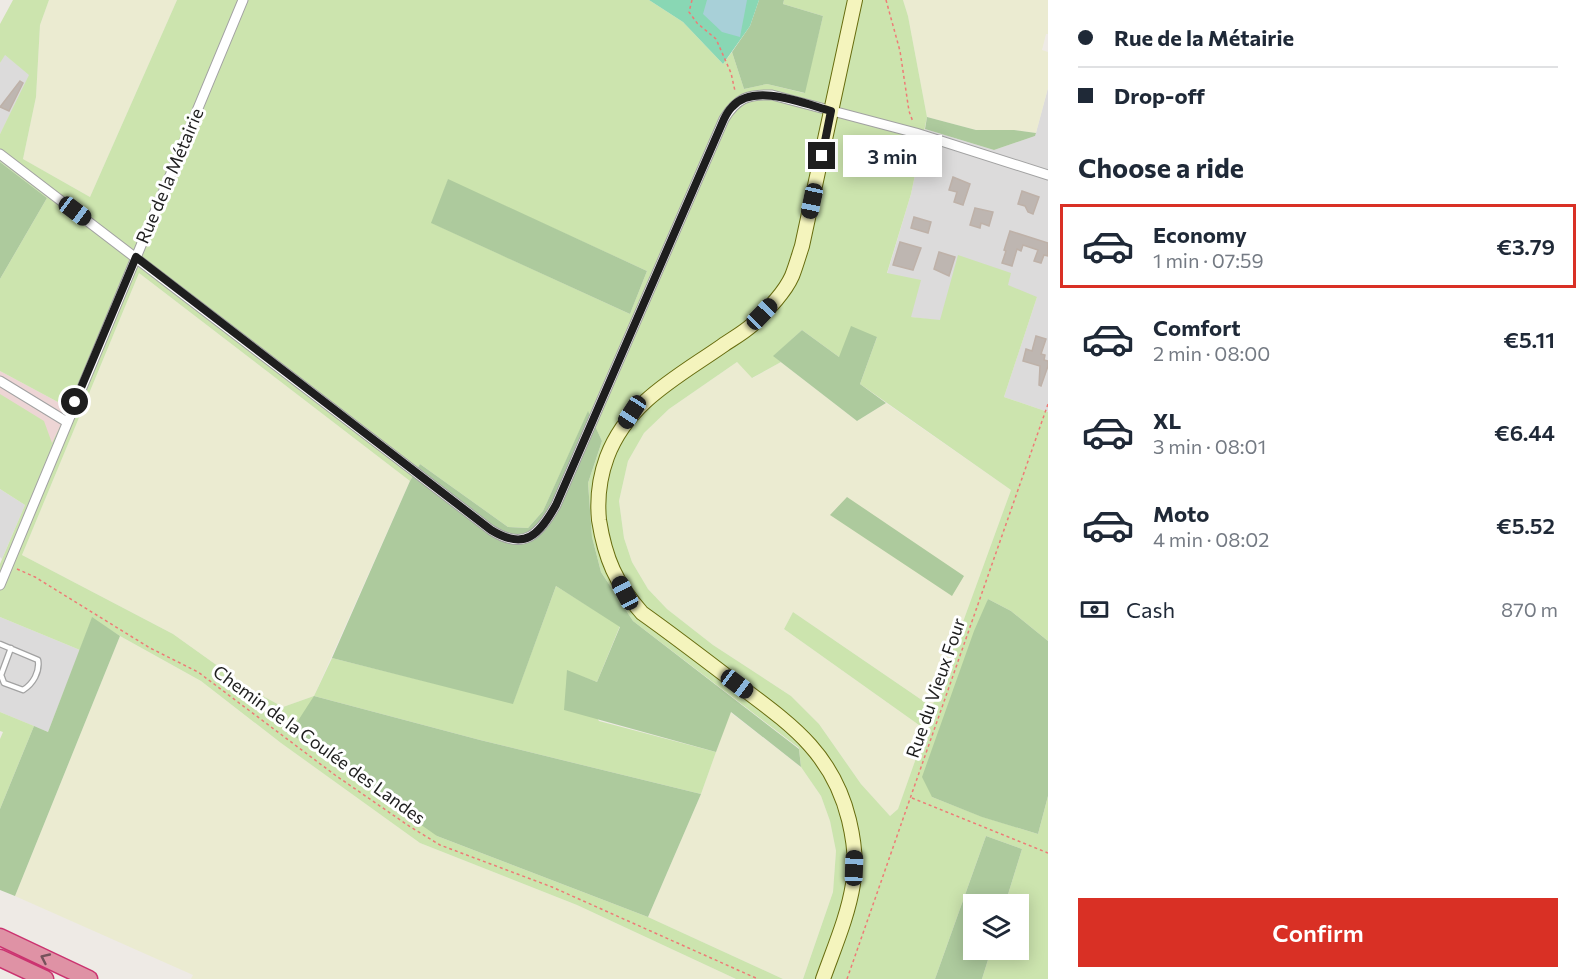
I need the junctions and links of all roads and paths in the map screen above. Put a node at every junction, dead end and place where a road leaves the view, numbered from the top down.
1 (243, 0) edge
2 (692, 0) edge
3 (855, 0) edge
4 (886, 0) edge
5 (738, 102) junction
6 (831, 111) junction
7 (916, 133) junction
8 (0, 154) edge
9 (1048, 175) edge
10 (136, 257) junction
11 (0, 381) edge
12 (1048, 404) edge
13 (67, 422) junction
14 (8, 566) junction
15 (0, 585) edge
16 (0, 644) edge
17 (11, 648) junction
18 (911, 798) junction
19 (1048, 853) edge
20 (0, 937) edge
21 (0, 958) edge
22 (45, 979) edge
23 (89, 979) edge
24 (758, 979) edge
25 (823, 979) edge
26 (847, 979) edge

1 - 10 street, Rue de la Métairie
2 - 5 path
3 - 6 street
4 - 7 path
5 - 6 street
5 - 10 street
6 - 7 street
6 - 25 street
7 - 9 street
8 - 10 street
10 - 13 street, Rue de la Métairie
11 - 13 street
12 - 18 path, Rue du Vieux Four
13 - 14 street, Rue de la Métairie
14 - 15 street, Rue de la Métairie
14 - 24 path, Chemin de la Coulée des Landes
16 - 17 lane
17 - 17 lane
18 - 19 path
18 - 26 path, Rue du Vieux Four
23 -> 20 highway
21 - 22 highway

